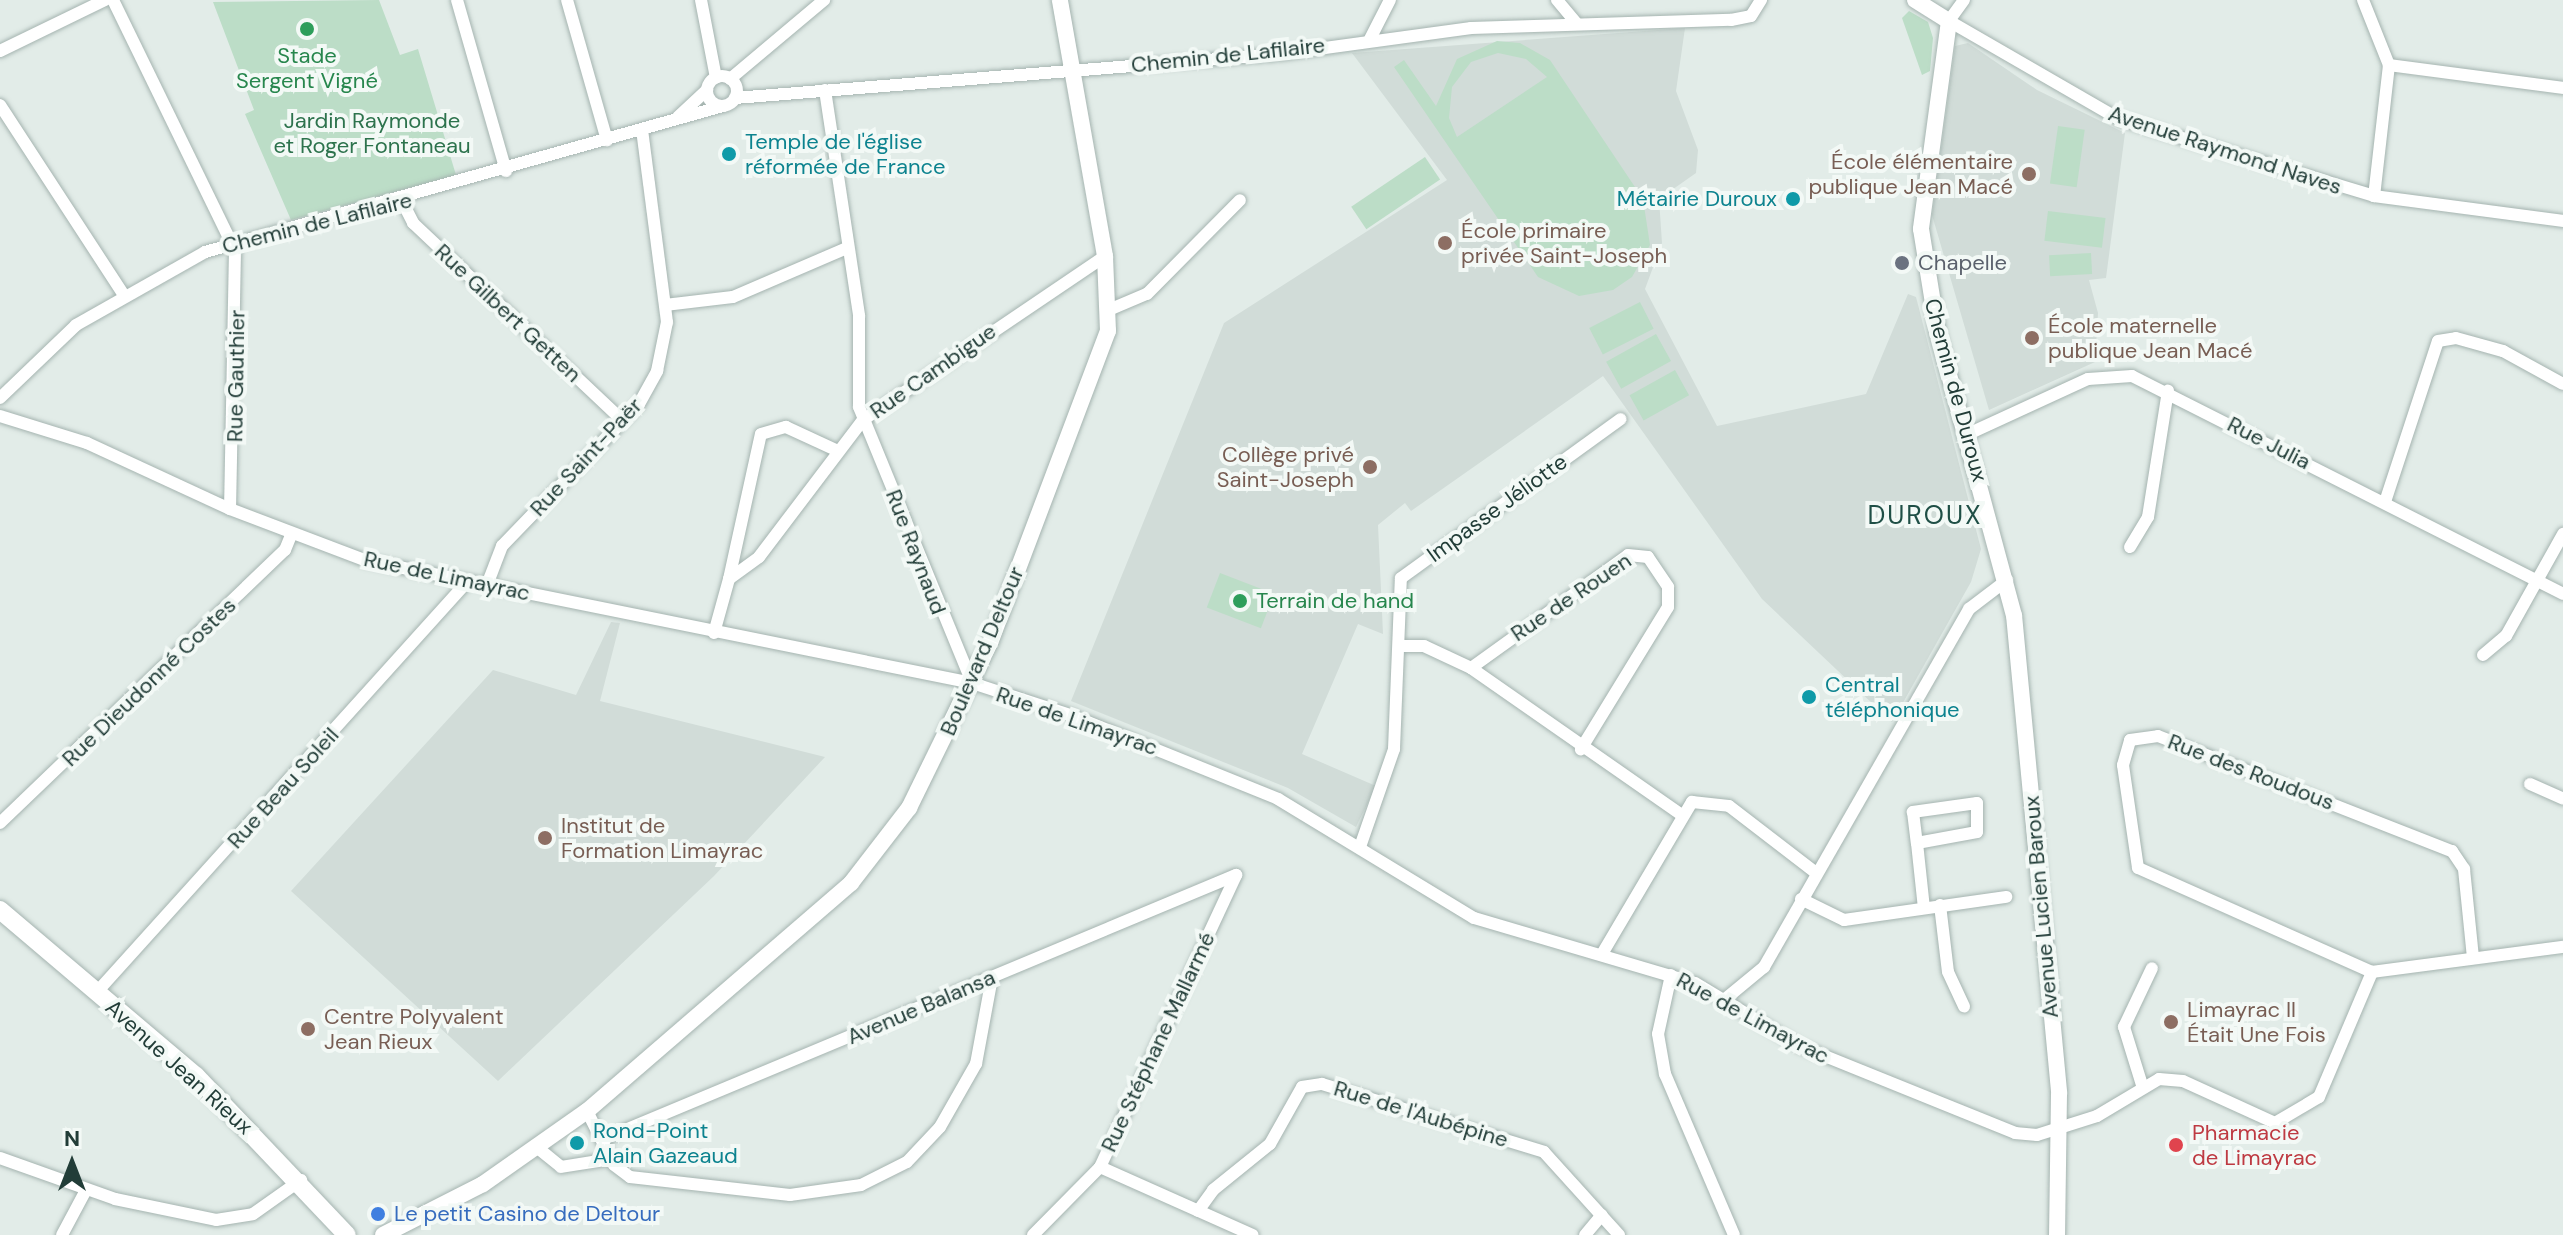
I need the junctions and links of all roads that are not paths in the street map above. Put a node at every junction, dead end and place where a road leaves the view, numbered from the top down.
1 (105, 0) edge
2 (113, 0) edge
3 (457, 0) edge
4 (567, 0) edge
5 (701, 0) edge
6 (824, 0) edge
7 (1060, 0) edge
8 (1390, 0) edge
9 (1557, 0) edge
10 (1761, 0) edge
11 (1964, 0) edge
12 (2363, 0) edge
13 (1923, 2) edge
14 (1949, 21) junction
15 (1577, 24) junction
16 (1370, 39) junction
17 (0, 51) edge
18 (716, 52) junction
19 (748, 58) junction
20 (2389, 65) junction
21 (1073, 73) junction
22 (716, 78) junction
23 (730, 79) junction
24 (2563, 88) edge
25 (707, 90) junction
26 (825, 90) junction
27 (735, 98) junction
28 (0, 105) edge
29 (723, 106) junction
30 (673, 121) junction
31 (642, 130) junction
32 (607, 140) junction
33 (506, 171) junction
34 (2374, 196) junction
35 (1240, 200) dead end
36 (402, 201) junction
37 (2563, 221) edge
38 (233, 243) junction
39 (847, 248) junction
40 (1105, 256) junction
41 (124, 295) junction
42 (665, 305) junction
43 (1111, 309) junction
44 (2563, 384) edge
45 (2168, 391) junction
46 (0, 398) edge
47 (0, 416) edge
48 (1621, 419) dead end
49 (622, 420) junction
50 (863, 420) junction
51 (1966, 435) junction
52 (838, 451) junction
53 (2385, 502) junction
54 (230, 509) junction
55 (2563, 534) edge
56 (291, 535) junction
57 (2130, 547) dead end
58 (729, 579) junction
59 (2007, 580) junction
60 (2535, 580) junction
61 (467, 582) junction
62 (487, 585) junction
63 (2563, 594) edge
64 (714, 633) junction
65 (1399, 646) junction
66 (2483, 655) dead end
67 (1471, 668) junction
68 (972, 683) junction
69 (1581, 749) junction
70 (2530, 784) dead end
71 (2563, 799) edge
72 (1680, 814) junction
73 (0, 823) edge
74 (1917, 843) junction
75 (1361, 844) junction
76 (1816, 873) junction
77 (1236, 875) joint
78 (2006, 897) dead end
79 (1801, 899) junction
80 (1940, 905) junction
81 (1924, 908) junction
82 (0, 910) edge
83 (2563, 947) edge
84 (1602, 954) junction
85 (2473, 957) junction
86 (2152, 968) dead end
87 (2372, 972) junction
88 (1671, 975) junction
89 (992, 978) junction
90 (96, 993) junction
91 (1724, 1000) junction
92 (1964, 1006) dead end
93 (2142, 1085) junction
94 (587, 1111) junction
95 (2059, 1129) junction
96 (606, 1138) junction
97 (539, 1149) junction
98 (0, 1158) edge
99 (611, 1159) junction
100 (1100, 1167) junction
101 (301, 1180) junction
102 (86, 1190) junction
103 (1198, 1211) junction
104 (1602, 1215) junction
105 (420, 1221) junction
106 (62, 1235) edge
107 (347, 1235) edge
108 (383, 1235) edge
109 (408, 1235) edge
110 (1033, 1235) edge
111 (1253, 1235) edge
112 (1585, 1235) edge
113 (1619, 1235) edge
114 (1734, 1235) edge
115 (2057, 1235) edge

1 - 17 street
2 - 38 street
3 - 33 street
4 - 32 street
5 - 18 street
6 - 19 street
7 - 21 street, Boulevard Deltour
8 - 16 street
9 - 15 street
10 - 15 street, Chemin de Lafilaire
11 - 14 street
12 - 20 street
13 - 14 street, Avenue Raymond Naves
14 - 34 street, Avenue Raymond Naves
14 - 51 street, Chemin de Duroux
15 - 16 street, Chemin de Lafilaire
16 - 21 street, Chemin de Lafilaire
18 - 19 street
18 - 22 street
19 - 23 street
20 - 24 street
20 - 34 street
21 - 26 street, Chemin de Lafilaire
21 - 40 street, Boulevard Deltour
22 - 23 street
22 - 25 street, Chemin de Lafilaire
23 - 27 street
25 - 29 street
25 - 30 street, Chemin de Lafilaire
26 - 27 street, Chemin de Lafilaire
26 - 39 street, Rue Raynaud
27 - 29 street, Chemin de Lafilaire
28 - 41 street
29 - 30 street, Chemin de Lafilaire
30 - 31 street, Chemin de Lafilaire
31 - 32 street, Chemin de Lafilaire
31 - 42 street, Rue Saint-Paër
32 - 33 street, Chemin de Lafilaire
33 - 36 street, Chemin de Lafilaire
34 - 37 street, Avenue Raymond Naves
35 - 43 street
36 - 38 street, Chemin de Lafilaire
36 - 49 street, Rue Gilbert Getten
38 - 41 street, Chemin de Lafilaire
38 - 54 street, Rue Gauthier
39 - 42 street
39 - 50 street, Rue Raynaud
40 - 43 street, Boulevard Deltour
40 - 50 street, Rue Cambigue
41 - 46 street, Chemin de Lafilaire
42 - 49 street, Rue Saint-Paër
43 - 68 street, Boulevard Deltour
44 - 53 street
45 - 51 street, Rue Julia
45 - 53 street, Rue Julia
45 - 57 street
47 - 54 street, Rue de Limayrac
48 - 65 street, Impasse Jéliotte
49 - 62 street, Rue Saint-Paër
50 - 52 street, Rue Cambigue
50 - 68 street, Rue Raynaud
51 - 59 street, Chemin de Duroux
52 - 58 street, Rue Cambigue
52 - 58 street
53 - 60 street, Rue Julia
54 - 56 street, Rue de Limayrac
55 - 60 street
56 - 61 street, Rue de Limayrac
56 - 73 street, Rue Dieudonné Costes
58 - 64 street
59 - 76 street
59 - 95 street, Avenue Lucien Baroux
60 - 63 street, Rue Julia
60 - 66 street
61 - 62 street, Rue de Limayrac
61 - 90 street, Rue Beau Soleil
62 - 64 street, Rue de Limayrac
64 - 68 street, Rue de Limayrac
65 - 67 street
65 - 75 street, Impasse Jéliotte
67 - 69 street
67 - 69 street, Rue de Rouen
68 - 75 street, Rue de Limayrac
68 - 94 street, Boulevard Deltour
69 - 72 street
70 - 71 street
72 - 76 street
72 - 84 street
74 - 74 street
74 - 81 street
75 - 84 street, Rue de Limayrac
76 - 79 street
77 - 89 street, Avenue Balansa
77 - 100 street, Rue Stéphane Mallarmé
78 - 80 street
79 - 81 street
79 - 91 street
80 - 81 street
80 - 92 street
82 - 90 main road, Avenue Jean Rieux
83 - 85 street
84 - 88 street, Rue de Limayrac
85 - 87 street
85 - 87 street, Rue des Roudous
86 - 93 street
87 - 93 street
88 - 91 street, Rue de Limayrac
88 - 114 street
89 - 96 street, Avenue Balansa
89 - 99 street
90 - 101 main road, Avenue Jean Rieux
91 - 95 street, Rue de Limayrac
93 - 95 street, Rue de Limayrac
94 - 96 street
94 - 97 street, Boulevard Deltour
95 - 115 street, Avenue Lucien Baroux
96 - 99 street
97 - 99 street
97 - 105 street, Boulevard Deltour
98 - 102 street
100 - 103 street
100 - 110 street, Rue Stéphane Mallarmé
101 - 102 street
101 - 107 main road, Avenue Jean Rieux
102 - 106 street
103 - 104 street, Rue de l'Aubépine
103 - 111 street
104 - 112 street
104 - 113 street, Rue de l'Aubépine
105 - 108 street, Boulevard Deltour
105 - 109 street, Boulevard Deltour

